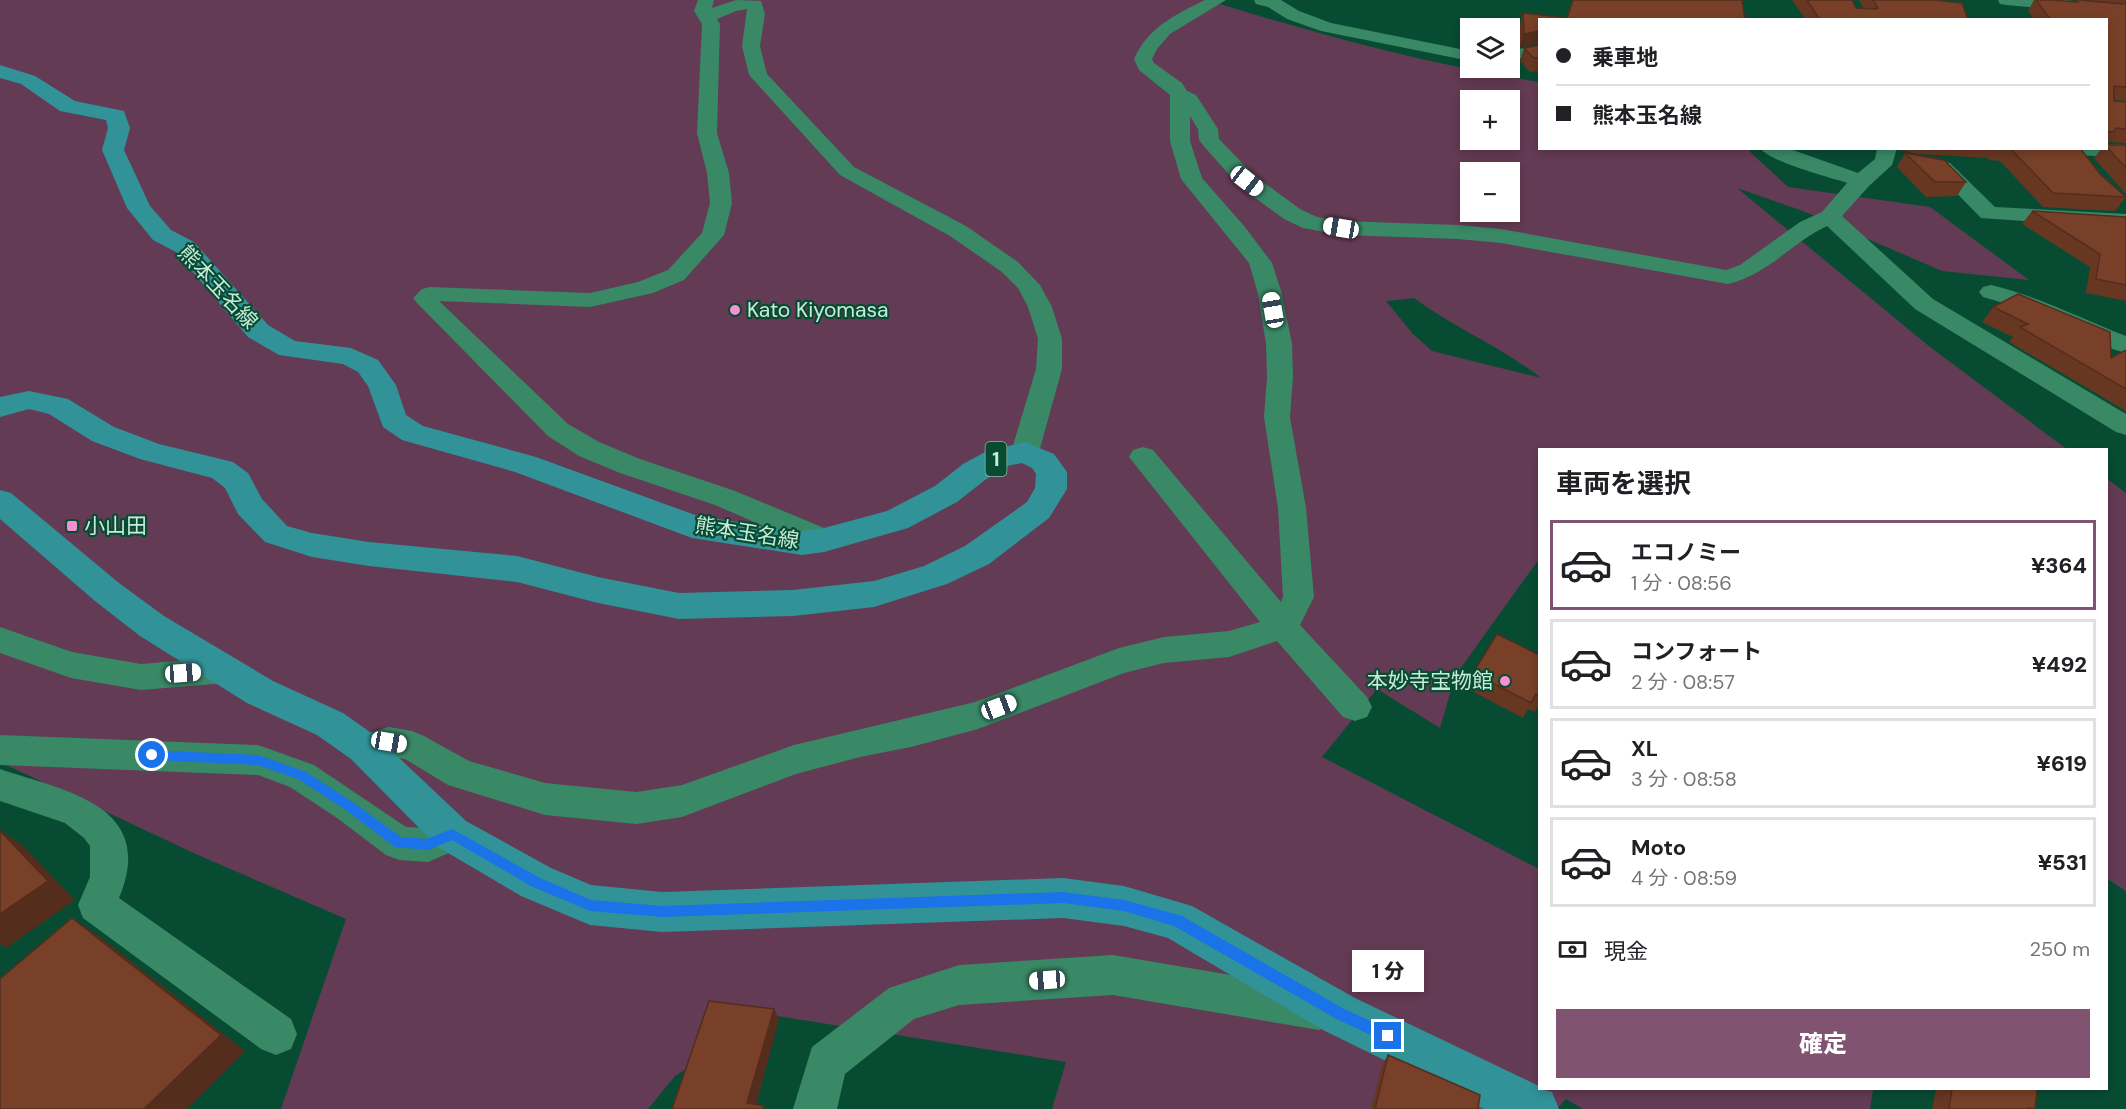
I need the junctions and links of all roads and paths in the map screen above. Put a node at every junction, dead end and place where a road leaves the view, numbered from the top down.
1 (1218, 0) edge
2 (1262, 0) edge
3 (2006, 0) edge
4 (2092, 7) edge
5 (707, 9) edge
6 (1538, 50) edge
7 (1460, 54) edge
8 (1520, 54) edge
9 (0, 71) edge
10 (1180, 95) junction
11 (1774, 150) edge
12 (2073, 150) edge
13 (2099, 150) edge
14 (2126, 151) edge
15 (1887, 153) edge
16 (2091, 171) edge
17 (1861, 182) junction
18 (2124, 210) edge
19 (1830, 217) junction
20 (1991, 292) dead end
21 (2126, 345) edge
22 (0, 407) edge
23 (2126, 426) edge
24 (1025, 452) junction
25 (1143, 457) dead end
26 (0, 501) edge
27 (824, 540) junction
28 (1283, 627) junction
29 (0, 640) edge
30 (225, 670) junction
31 (1354, 707) dead end
32 (364, 748) junction
33 (0, 750) edge
34 (0, 785) edge
35 (452, 834) junction
36 (1339, 1014) junction
37 (276, 1034) dead end
38 (815, 1109) edge
39 (1534, 1109) edge

1 - 10 street
2 - 7 street
3 - 4 street
5 - 24 street
5 - 27 street
6 - 8 street
9 - 27 main road, 熊本玉名線 / 1
10 - 19 street
10 - 28 street
11 - 17 street
12 - 16 street
13 - 14 street
15 - 17 street
15 - 18 street
17 - 19 street
19 - 23 street
20 - 21 street
22 - 24 main road, 1
24 - 27 main road, 熊本玉名線 / 1
25 - 28 street
26 - 30 main road
28 - 31 street
28 - 32 street
29 - 30 street
30 - 32 main road
32 - 35 main road
33 - 35 street
34 - 37 street
35 - 36 main road
36 - 38 street
36 - 39 main road

